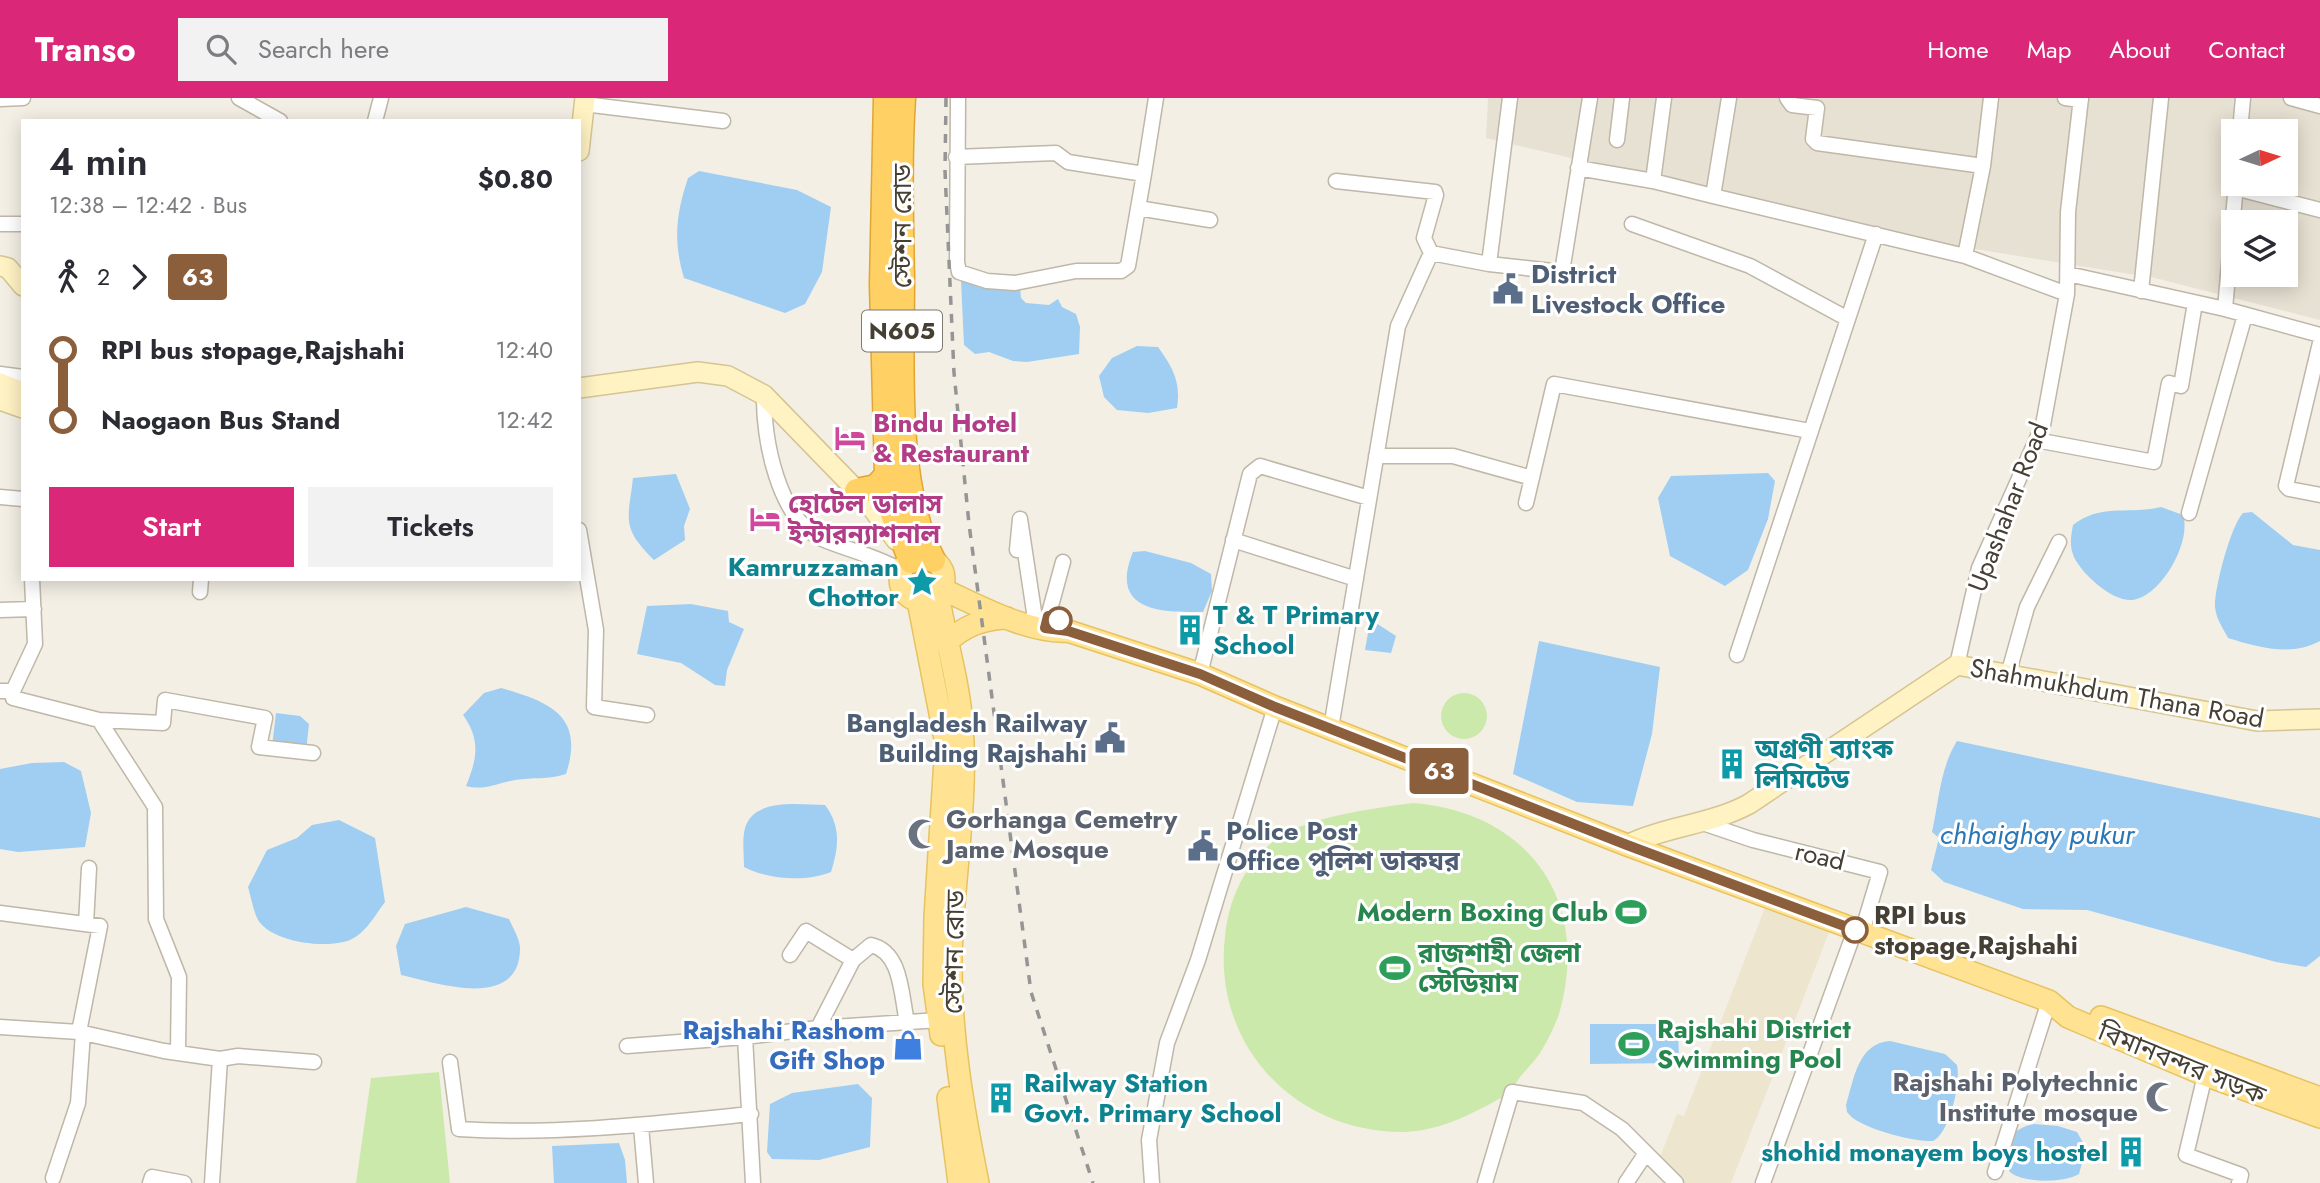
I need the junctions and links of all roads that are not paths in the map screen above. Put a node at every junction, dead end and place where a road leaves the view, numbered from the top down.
1 (23, 98) edge
2 (239, 98) edge
3 (381, 98) edge
4 (886, 98) edge
5 (903, 98) edge
6 (958, 98) edge
7 (1156, 98) edge
8 (1510, 98) edge
9 (1590, 98) edge
10 (1622, 98) edge
11 (1664, 98) edge
12 (1729, 98) edge
13 (1787, 98) edge
14 (1991, 98) edge
15 (2065, 98) edge
16 (2161, 98) edge
17 (2243, 98) edge
18 (2291, 98) edge
19 (0, 99) edge
20 (2081, 99) edge
21 (584, 101) edge
22 (1818, 103) edge
23 (2320, 106) edge
24 (276, 119) edge
25 (376, 119) edge
26 (2241, 119) edge
27 (723, 121) dead end
28 (581, 131) edge
29 (1617, 140) dead end
30 (956, 157) junction
31 (1983, 166) junction
32 (1578, 168) junction
33 (1144, 174) junction
34 (1336, 180) dead end
35 (1653, 181) junction
36 (1713, 196) junction
37 (2234, 196) edge
38 (2270, 196) edge
39 (1138, 208) junction
40 (2320, 210) edge
41 (1210, 220) dead end
42 (0, 223) edge
43 (21, 224) edge
44 (1632, 224) dead end
45 (1876, 234) junction
46 (1431, 253) junction
47 (1965, 256) junction
48 (1489, 264) junction
49 (0, 266) edge
50 (2068, 274) junction
51 (21, 284) edge
52 (2141, 291) junction
53 (2067, 295) junction
54 (2195, 303) junction
55 (2225, 309) junction
56 (2245, 315) junction
57 (1848, 319) junction
58 (2320, 335) edge
59 (2320, 344) edge
60 (0, 374) edge
61 (21, 377) edge
62 (0, 383) edge
63 (581, 388) edge
64 (21, 391) edge
65 (0, 400) edge
66 (581, 400) edge
67 (764, 402) junction
68 (21, 407) edge
69 (1810, 431) junction
70 (2036, 440) junction
71 (1377, 456) junction
72 (887, 475) junction
73 (1532, 478) junction
74 (857, 491) junction
75 (2320, 495) edge
76 (0, 498) edge
77 (1369, 498) junction
78 (21, 499) edge
79 (1526, 503) dead end
80 (2189, 513) dead end
81 (1233, 540) junction
82 (581, 542) edge
83 (2059, 542) dead end
84 (1017, 550) dead end
85 (1062, 562) dead end
86 (922, 576) junction
87 (1356, 579) junction
88 (32, 581) edge
89 (34, 609) junction
90 (0, 610) edge
91 (1009, 618) junction
92 (1040, 620) junction
93 (946, 643) junction
94 (1737, 655) dead end
95 (1957, 665) junction
96 (1200, 674) junction
97 (2008, 675) junction
98 (7, 691) edge
99 (1275, 707) junction
100 (648, 715) dead end
101 (2320, 719) edge
102 (99, 720) junction
103 (1331, 728) junction
104 (313, 753) dead end
105 (1700, 822) junction
106 (1627, 845) junction
107 (89, 868) dead end
108 (0, 913) edge
109 (86, 924) junction
110 (1858, 931) junction
111 (790, 955) dead end
112 (853, 960) junction
113 (2049, 1000) junction
114 (939, 1020) junction
115 (906, 1022) junction
116 (0, 1027) edge
117 (818, 1028) junction
118 (81, 1032) junction
119 (744, 1037) junction
120 (627, 1046) dead end
121 (178, 1052) junction
122 (220, 1059) junction
123 (314, 1062) dead end
124 (450, 1062) dead end
125 (2205, 1075) junction
126 (2320, 1098) edge
127 (751, 1114) junction
128 (2320, 1117) edge
129 (640, 1126) junction
130 (1646, 1153) junction
131 (1995, 1172) dead end
132 (53, 1178) dead end
133 (150, 1183) edge
134 (184, 1183) edge
135 (212, 1183) edge
136 (646, 1183) edge
137 (753, 1183) edge
138 (959, 1183) edge
139 (978, 1183) edge
140 (1152, 1183) edge
141 (1485, 1183) edge
142 (1626, 1183) edge
143 (1676, 1183) edge
144 (1763, 1183) edge
145 (2239, 1183) edge

1 - 19 street
2 - 24 street
3 - 25 street
4 - 72 highway, স্টেশন রোড / N605
5 - 86 highway, স্টেশন রোড / N605
6 - 30 street
7 - 33 street
8 - 48 street
9 - 32 street
10 - 29 street
11 - 35 street
12 - 36 street
13 - 22 street
14 - 31 street
15 - 20 street
16 - 52 street
17 - 26 street
18 - 23 street
20 - 50 street, Upashahar Road
21 - 27 street
21 - 28 main road
22 - 31 street
30 - 33 street
30 - 39 street
31 - 47 street
32 - 35 street
32 - 48 street
33 - 39 street
34 - 46 street
35 - 36 street
36 - 45 street
37 - 55 street
38 - 40 street
39 - 41 street
42 - 43 street
44 - 57 street
45 - 47 street
45 - 57 street
46 - 48 street
46 - 71 street
47 - 53 street
49 - 51 main road
50 - 52 street
50 - 53 street, Upashahar Road
52 - 54 street
53 - 70 street, Upashahar Road
54 - 55 street
54 - 70 street
55 - 56 street
56 - 58 street
56 - 80 street
57 - 69 street
59 - 75 street
60 - 61 street
62 - 64 main road
63 - 67 main road
65 - 68 main road
66 - 67 main road
67 - 74 main road
67 - 86 main road
67 - 86 street
69 - 73 street
69 - 94 street
70 - 95 street, Upashahar Road
71 - 73 street
71 - 77 street
72 - 74 highway
72 - 86 highway, স্টেশন রোড / N605
73 - 79 street
74 - 86 main road
76 - 78 street
77 - 81 street
77 - 87 street
81 - 87 street
81 - 96 street
82 - 100 street
83 - 97 street
84 - 92 street
85 - 92 street
86 - 91 main road
86 - 92 main road
86 - 93 main road, স্টেশন রোড
86 - 114 main road, স্টেশন রোড
87 - 103 street
88 - 89 street
89 - 90 street
89 - 98 street
91 - 92 main road
91 - 93 main road
92 - 96 main road, বিমানবন্দর সড়ক
93 - 139 main road, স্টেশন রোড
95 - 97 main road, Shahmukhdum Thana Road
95 - 105 main road
96 - 99 main road, বিমানবন্দর সড়ক
97 - 101 main road, Shahmukhdum Thana Road
98 - 102 street
99 - 103 main road, বিমানবন্দর সড়ক
99 - 140 street
102 - 104 street
102 - 121 street
103 - 106 main road, বিমানবন্দর সড়ক
105 - 106 main road
105 - 110 street, road
106 - 110 main road, বিমানবন্দর সড়ক
107 - 109 street
108 - 109 street
109 - 118 street
110 - 113 main road, বিমানবন্দর সড়ক
110 - 144 street
111 - 112 street
112 - 115 street
112 - 117 street
113 - 125 main road, বিমানবন্দর সড়ক
113 - 126 main road, বিমানবন্দর সড়ক
113 - 131 street
114 - 115 street
114 - 138 main road, স্টেশন রোড
115 - 117 street
116 - 118 street
117 - 119 street
118 - 121 street
118 - 132 street
119 - 120 street
119 - 127 street
121 - 122 street
122 - 123 street
122 - 135 street
124 - 129 street
125 - 128 main road, বিমানবন্দর সড়ক
125 - 145 street
127 - 129 street
127 - 137 street
129 - 136 street
130 - 141 street
130 - 142 street
130 - 143 street
133 - 134 street

